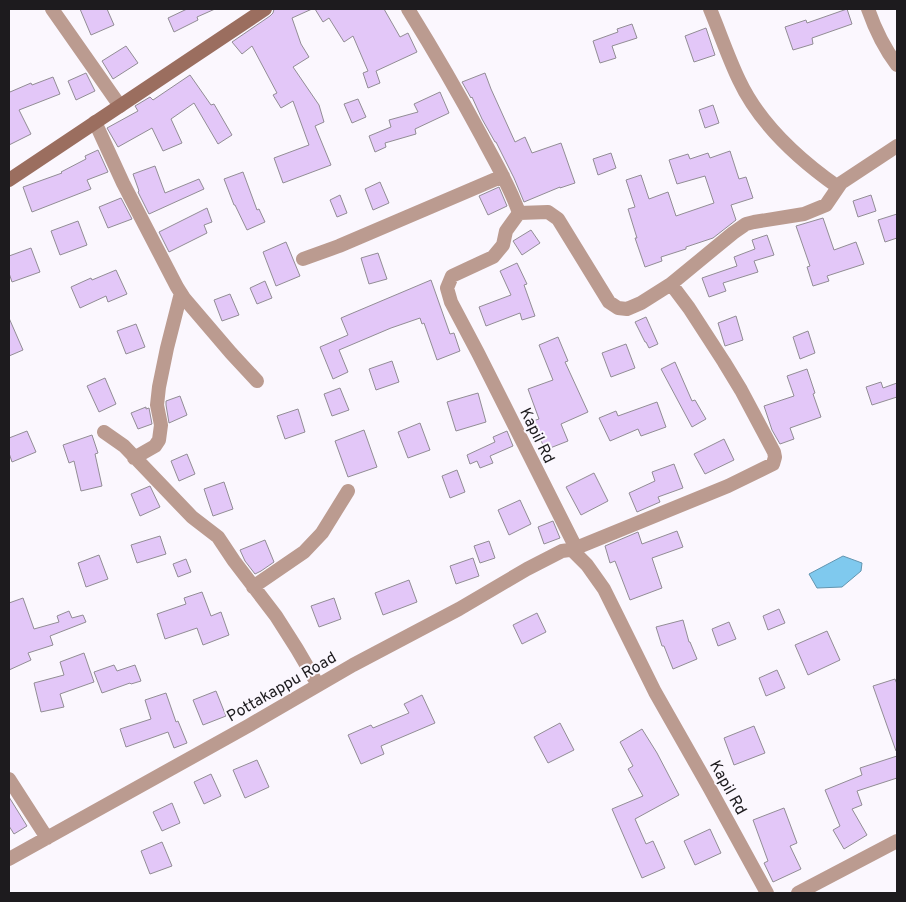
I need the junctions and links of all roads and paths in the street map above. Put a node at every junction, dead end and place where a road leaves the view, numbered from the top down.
1 (52, 9) edge
2 (265, 9) edge
3 (408, 9) edge
4 (710, 9) edge
5 (868, 9) edge
6 (897, 65) edge
7 (120, 106) junction
8 (95, 122) junction
9 (897, 146) edge
10 (503, 176) junction
11 (9, 180) edge
12 (838, 187) junction
13 (519, 213) junction
14 (303, 259) dead end
15 (672, 284) junction
16 (181, 293) junction
17 (257, 381) dead end
18 (104, 432) dead end
19 (134, 458) junction
20 (348, 491) dead end
21 (574, 550) junction
22 (253, 587) junction
23 (318, 686) junction
24 (9, 779) edge
25 (46, 838) junction
26 (897, 841) edge
27 (9, 859) edge
28 (767, 893) edge
29 (798, 893) edge

1 - 7 street
2 - 7 main road
3 - 10 street
4 - 12 street
5 - 6 street
7 - 8 main road
8 - 11 main road
8 - 16 street
9 - 12 street
10 - 13 street
10 - 14 street
12 - 15 street
13 - 15 street
13 - 21 street, Kapil Rd
15 - 21 street, Pottakappu Road
16 - 17 street
16 - 19 street
18 - 19 street
19 - 22 street
20 - 22 street
21 - 23 street, Pottakappu Road
21 - 28 street, Kapil Rd
22 - 23 street
23 - 25 street, Pottakappu Road
24 - 25 street
25 - 27 street, Pottakappu Road
26 - 29 street

